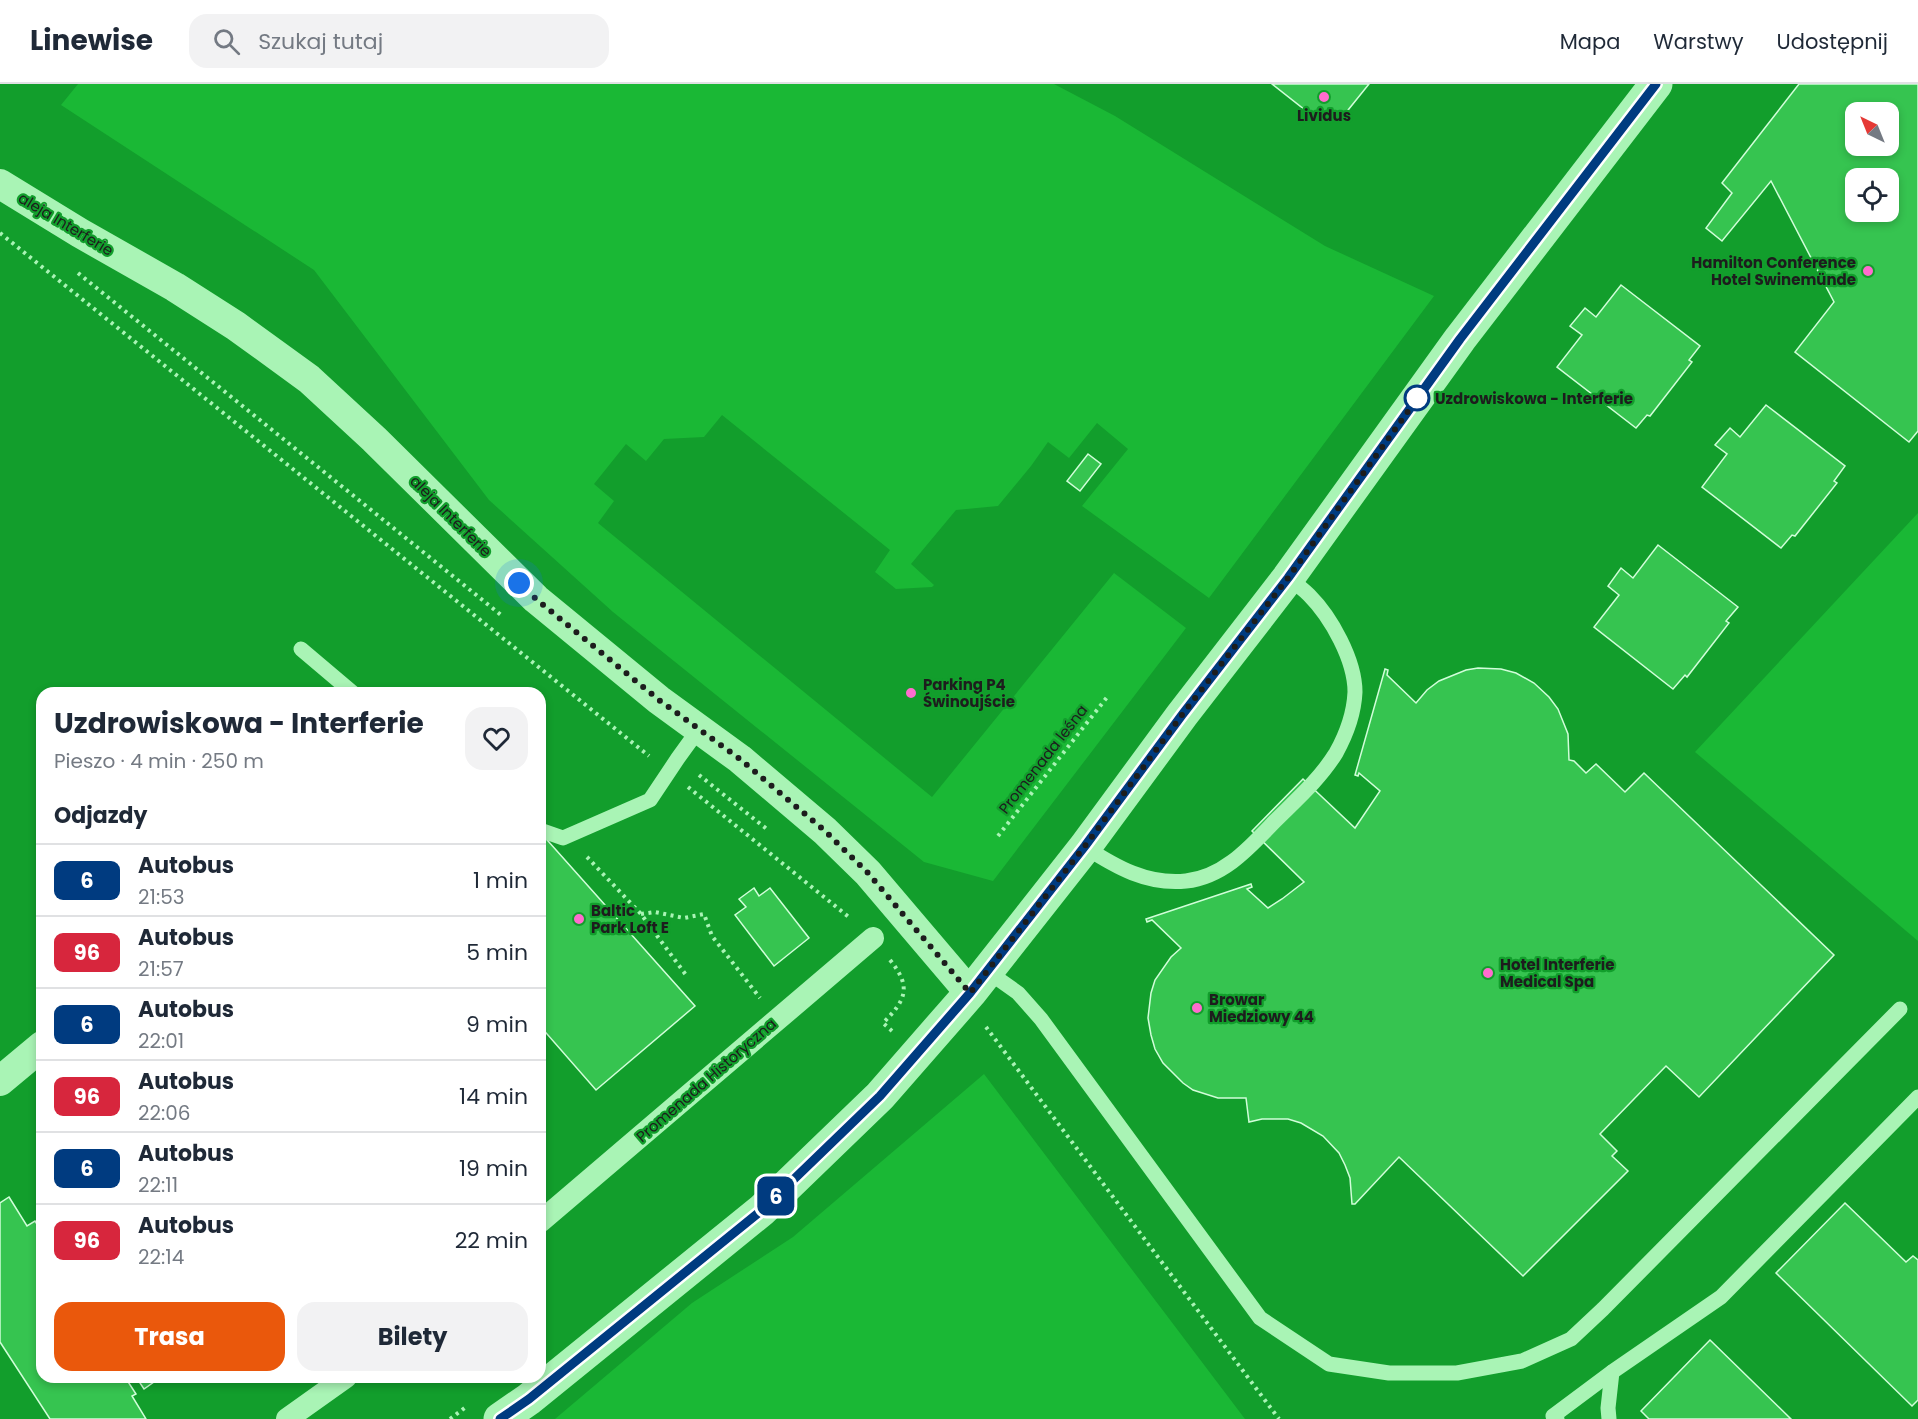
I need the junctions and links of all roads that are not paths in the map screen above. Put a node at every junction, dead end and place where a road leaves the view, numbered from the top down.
1 (1656, 84) edge
2 (0, 184) edge
3 (1288, 578) junction
4 (301, 649) dead end
5 (346, 687) edge
6 (699, 729) junction
7 (546, 832) edge
8 (1085, 846) junction
9 (873, 938) road end
10 (979, 994) junction
11 (1900, 1009) dead end
12 (36, 1051) edge
13 (0, 1081) edge
14 (1918, 1097) edge
15 (546, 1217) edge
16 (1612, 1372) junction
17 (338, 1383) edge
18 (287, 1419) edge
19 (500, 1419) edge
20 (1557, 1419) edge
21 (1609, 1419) edge

1 - 3 street
2 - 6 street, aleja Interferie
3 - 8 street
3 - 8 lane
4 - 5 lane
6 - 7 lane
6 - 10 street, aleja Interferie
8 - 10 street
9 - 15 street, Promenada Historyczna
10 - 11 lane
10 - 19 street
12 - 13 street
14 - 16 lane
16 - 20 lane
16 - 21 lane
17 - 18 street

